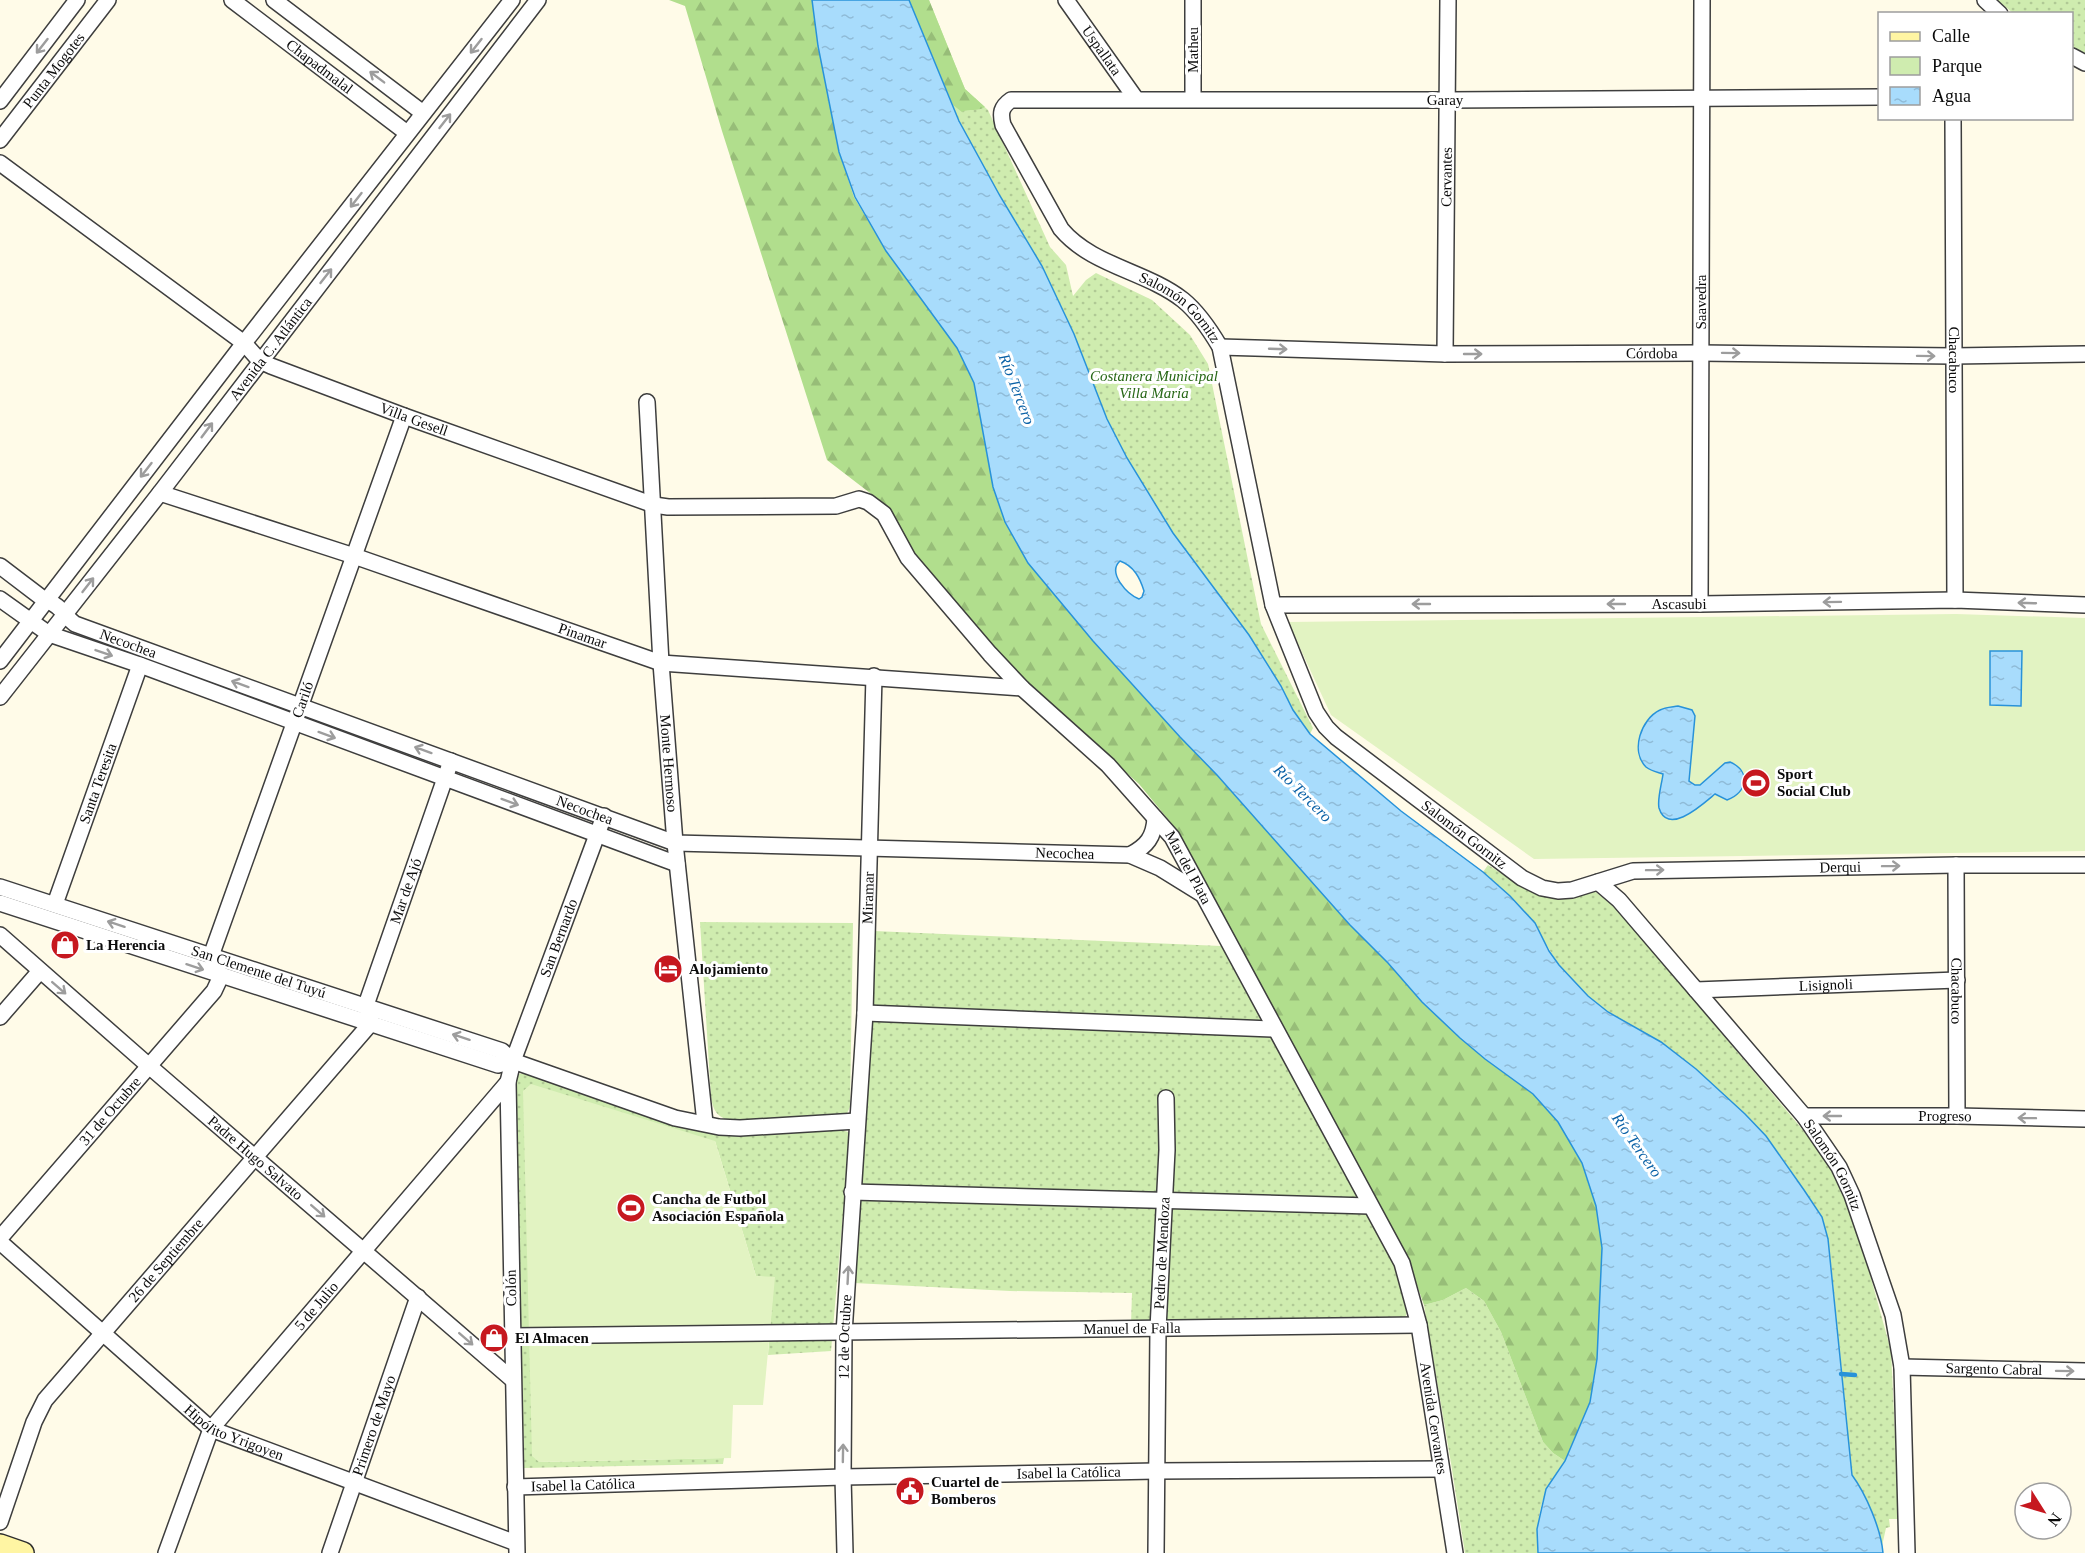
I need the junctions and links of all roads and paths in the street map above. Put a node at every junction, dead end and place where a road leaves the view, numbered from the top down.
1 (77, 0) edge
2 (108, 0) edge
3 (232, 0) edge
4 (274, 0) edge
5 (512, 0) edge
6 (538, 0) edge
7 (1066, 0) edge
8 (1193, 0) edge
9 (1448, 0) edge
10 (1702, 0) edge
11 (1985, 0) edge
12 (1998, 12) edge
13 (1878, 97) edge
14 (1136, 99) junction
15 (1193, 99) junction
16 (1701, 99) junction
17 (1011, 100) joint
18 (1448, 100) junction
19 (0, 101) edge
20 (423, 113) junction
21 (1953, 120) edge
22 (407, 133) junction
23 (0, 140) edge
24 (0, 163) edge
25 (244, 343) junction
26 (1220, 347) junction
27 (1700, 353) junction
28 (1444, 354) junction
29 (2085, 354) edge
30 (1953, 356) junction
31 (260, 361) junction
32 (647, 402) dead end
33 (404, 416) junction
34 (160, 493) junction
35 (654, 505) junction
36 (884, 514) joint
37 (354, 556) junction
38 (0, 566) edge
39 (0, 599) edge
40 (1955, 600) junction
41 (46, 601) junction
42 (1273, 604) junction
43 (1700, 604) junction
44 (2085, 605) edge
45 (63, 616) junction
46 (30, 621) junction
47 (49, 634) junction
48 (0, 661) edge
49 (661, 663) junction
50 (140, 665) junction
51 (874, 676) junction
52 (1022, 688) junction
53 (0, 697) edge
54 (300, 705) junction
55 (294, 722) junction
56 (451, 761) junction
57 (445, 778) junction
58 (603, 816) junction
59 (1155, 818) junction
60 (597, 834) junction
61 (675, 843) junction
62 (870, 847) junction
63 (1130, 855) junction
64 (677, 864) junction
65 (1956, 865) junction
66 (2085, 865) edge
67 (1598, 882) junction
68 (0, 887) edge
69 (1206, 897) junction
70 (0, 903) edge
71 (55, 904) junction
72 (0, 935) edge
73 (212, 956) junction
74 (40, 971) junction
75 (220, 979) junction
76 (1957, 980) junction
77 (1696, 990) junction
78 (366, 1005) junction
79 (864, 1013) junction
80 (0, 1017) edge
81 (370, 1023) junction
82 (1274, 1029) junction
83 (513, 1061) junction
84 (149, 1066) junction
85 (508, 1082) junction
86 (1166, 1098) dead end
87 (1804, 1116) junction
88 (1958, 1116) junction
89 (2085, 1119) edge
90 (857, 1121) junction
91 (705, 1123) junction
92 (254, 1157) junction
93 (852, 1192) junction
94 (1165, 1199) junction
95 (1370, 1206) junction
96 (0, 1240) edge
97 (363, 1250) junction
98 (1408, 1282) joint
99 (418, 1298) junction
100 (1419, 1325) junction
101 (1158, 1329) junction
102 (103, 1332) junction
103 (844, 1333) junction
104 (512, 1336) junction
105 (1902, 1367) junction
106 (2085, 1371) edge
107 (513, 1380) junction
108 (211, 1429) junction
109 (1441, 1469) junction
110 (1156, 1471) junction
111 (843, 1477) junction
112 (354, 1483) junction
113 (515, 1487) junction
114 (0, 1522) edge
115 (0, 1545) edge
116 (516, 1548) edge
117 (22, 1553) edge
118 (166, 1553) edge
119 (330, 1553) edge
120 (845, 1553) edge
121 (1156, 1553) edge
122 (1455, 1553) edge
123 (1907, 1553) edge

1 -> 19 street, Punta Mogotes
2 - 23 street, Punta Mogotes
3 - 22 street, Chapadmalal
20 -> 4 street, Chapadmalal
5 -> 20 street, Avenida C. Atlántica
31 -> 6 street, Avenida C. Atlántica
7 - 14 street, Uspallata
8 - 15 street, Matheu
9 - 18 street, Cervantes
10 - 16 street, Saavedra
11 - 12 street
13 - 16 street, Garay
14 - 15 street, Garay
14 - 17 street, Garay
15 - 18 street, Garay
16 - 18 street, Garay
16 - 27 street, Saavedra
17 - 26 street, Salomón Gornitz
18 - 28 street, Cervantes
20 - 22 street, Avenida C. Atlántica
21 - 30 street, Chacabuco
22 -> 25 street, Avenida C. Atlántica
24 - 25 street, Villa Gesell
25 - 31 street, Villa Gesell
25 -> 41 street, Avenida C. Atlántica
26 -> 28 street, Córdoba
26 - 42 street, Salomón Gornitz
28 -> 27 street, Córdoba
27 -> 30 street, Córdoba
27 - 43 street, Saavedra
29 - 30 street, Córdoba
30 - 40 street, Chacabuco
31 - 33 street, Villa Gesell
34 -> 31 street, Avenida C. Atlántica
32 - 35 street, Monte Hermoso
33 - 35 street, Villa Gesell
33 - 37 street, Cariló
34 - 37 street, Pinamar
45 -> 34 street, Avenida C. Atlántica
35 - 36 street, Villa Gesell
35 - 49 street, Monte Hermoso
36 - 52 street, Mar del Plata
37 - 49 street, Pinamar
37 - 54 street, Cariló
38 - 41 street, Necochea
39 - 46 street, Necochea
40 -> 43 street, Ascasubi
44 -> 40 street, Ascasubi
41 - 45 street, Necochea
41 - 46 street, Avenida C. Atlántica
43 -> 42 street, Ascasubi
42 - 67 street, Salomón Gornitz
45 - 47 street, Avenida C. Atlántica
54 -> 45 street, Necochea
46 - 47 street, Necochea
46 - 48 street, Avenida C. Atlántica
47 -> 50 street, Necochea
47 - 53 street, Avenida C. Atlántica
49 - 51 street, Pinamar
49 - 61 street, Monte Hermoso
50 - 55 street, Necochea
50 - 71 street, Santa Teresita
51 - 52 street, Pinamar
51 - 62 street, Miramar
52 - 59 street, Mar del Plata
54 - 55 street, Cariló
56 -> 54 street, Necochea
55 -> 57 street, Necochea
55 - 73 street, Cariló
56 - 57 street, Mar de Ajó
56 - 58 street, Necochea
57 -> 60 street, Necochea
57 - 78 street, Mar de Ajó
58 - 60 street, San Bernardo
58 - 61 street, Necochea
59 - 63 street
59 - 69 street, Mar del Plata
60 - 64 street, Necochea
60 - 83 street, San Bernardo
61 - 62 street, Necochea
61 - 64 street, Monte Hermoso
62 - 63 street, Necochea
62 - 79 street, Miramar
63 - 69 street, Necochea
64 - 91 street, Monte Hermoso
65 - 66 street, Derqui
67 -> 65 street, Derqui
65 - 76 street, Chacabuco
67 - 77 street, Salomón Gornitz
68 - 71 street, San Clemente del Tuyú
69 - 82 street, Mar del Plata
70 -> 75 street, San Clemente del Tuyú
73 -> 71 street, San Clemente del Tuyú
72 - 74 street, Padre Hugo Salvato
73 - 75 street
73 - 78 street, San Clemente del Tuyú
74 - 80 street
74 -> 84 street, Padre Hugo Salvato
75 - 81 street, San Clemente del Tuyú
75 - 84 street, 31 de Octubre
76 - 77 street, Lisignoli
76 - 88 street, Chacabuco
77 - 87 street, Salomón Gornitz
78 - 81 street
83 -> 78 street, San Clemente del Tuyú
79 - 82 street
79 - 90 street, Miramar
81 - 83 street, San Clemente del Tuyú
81 - 92 street, 26 de Septiembre
82 - 95 street, Mar del Plata
83 - 85 street, Colón
83 - 91 street, San Clemente del Tuyú
84 - 92 street, Padre Hugo Salvato
84 - 96 street, 31 de Octubre
85 - 97 street, 5 de Julio
85 - 104 street, Colón
86 - 94 street, Pedro de Mendoza
88 -> 87 street, Progreso
87 - 105 street, Salomón Gornitz
89 -> 88 street, Progreso
90 - 91 street, San Clemente del Tuyú
90 - 93 street, 12 de Octubre
92 -> 97 street, Padre Hugo Salvato
92 - 102 street, 26 de Septiembre
93 - 94 street
103 -> 93 street, 12 de Octubre
94 - 95 street
94 - 101 street, Pedro de Mendoza
95 - 98 street, Mar del Plata
96 - 102 street, Hipólito Yrigoyen
97 - 99 street, Padre Hugo Salvato
97 - 108 street, 5 de Julio
98 - 100 street, Avenida Cervantes
99 -> 107 street, Padre Hugo Salvato
99 - 112 street, Primero de Mayo
100 - 101 street, Manuel de Falla
100 - 109 street, Avenida Cervantes
101 - 103 street, Manuel de Falla
101 - 110 street, Pedro de Mendoza
102 - 108 street, Hipólito Yrigoyen
102 - 114 street, 26 de Septiembre
103 - 104 street, Manuel de Falla
111 -> 103 street, 12 de Octubre
104 - 107 street, Colón
105 -> 106 street, Sargento Cabral
105 - 123 street, Salomón Gornitz
107 - 113 street, Colón
108 - 112 street, Hipólito Yrigoyen
108 - 118 street, 5 de Julio
109 - 110 street, Isabel la Católica
109 - 122 street, Avenida Cervantes
110 - 111 street, Isabel la Católica
110 - 121 street, Pedro de Mendoza
111 - 113 street, Isabel la Católica
111 - 120 street, 12 de Octubre
112 - 116 street, Hipólito Yrigoyen
112 - 119 street, Primero de Mayo
113 - 116 street, Colón
115 - 117 main road

